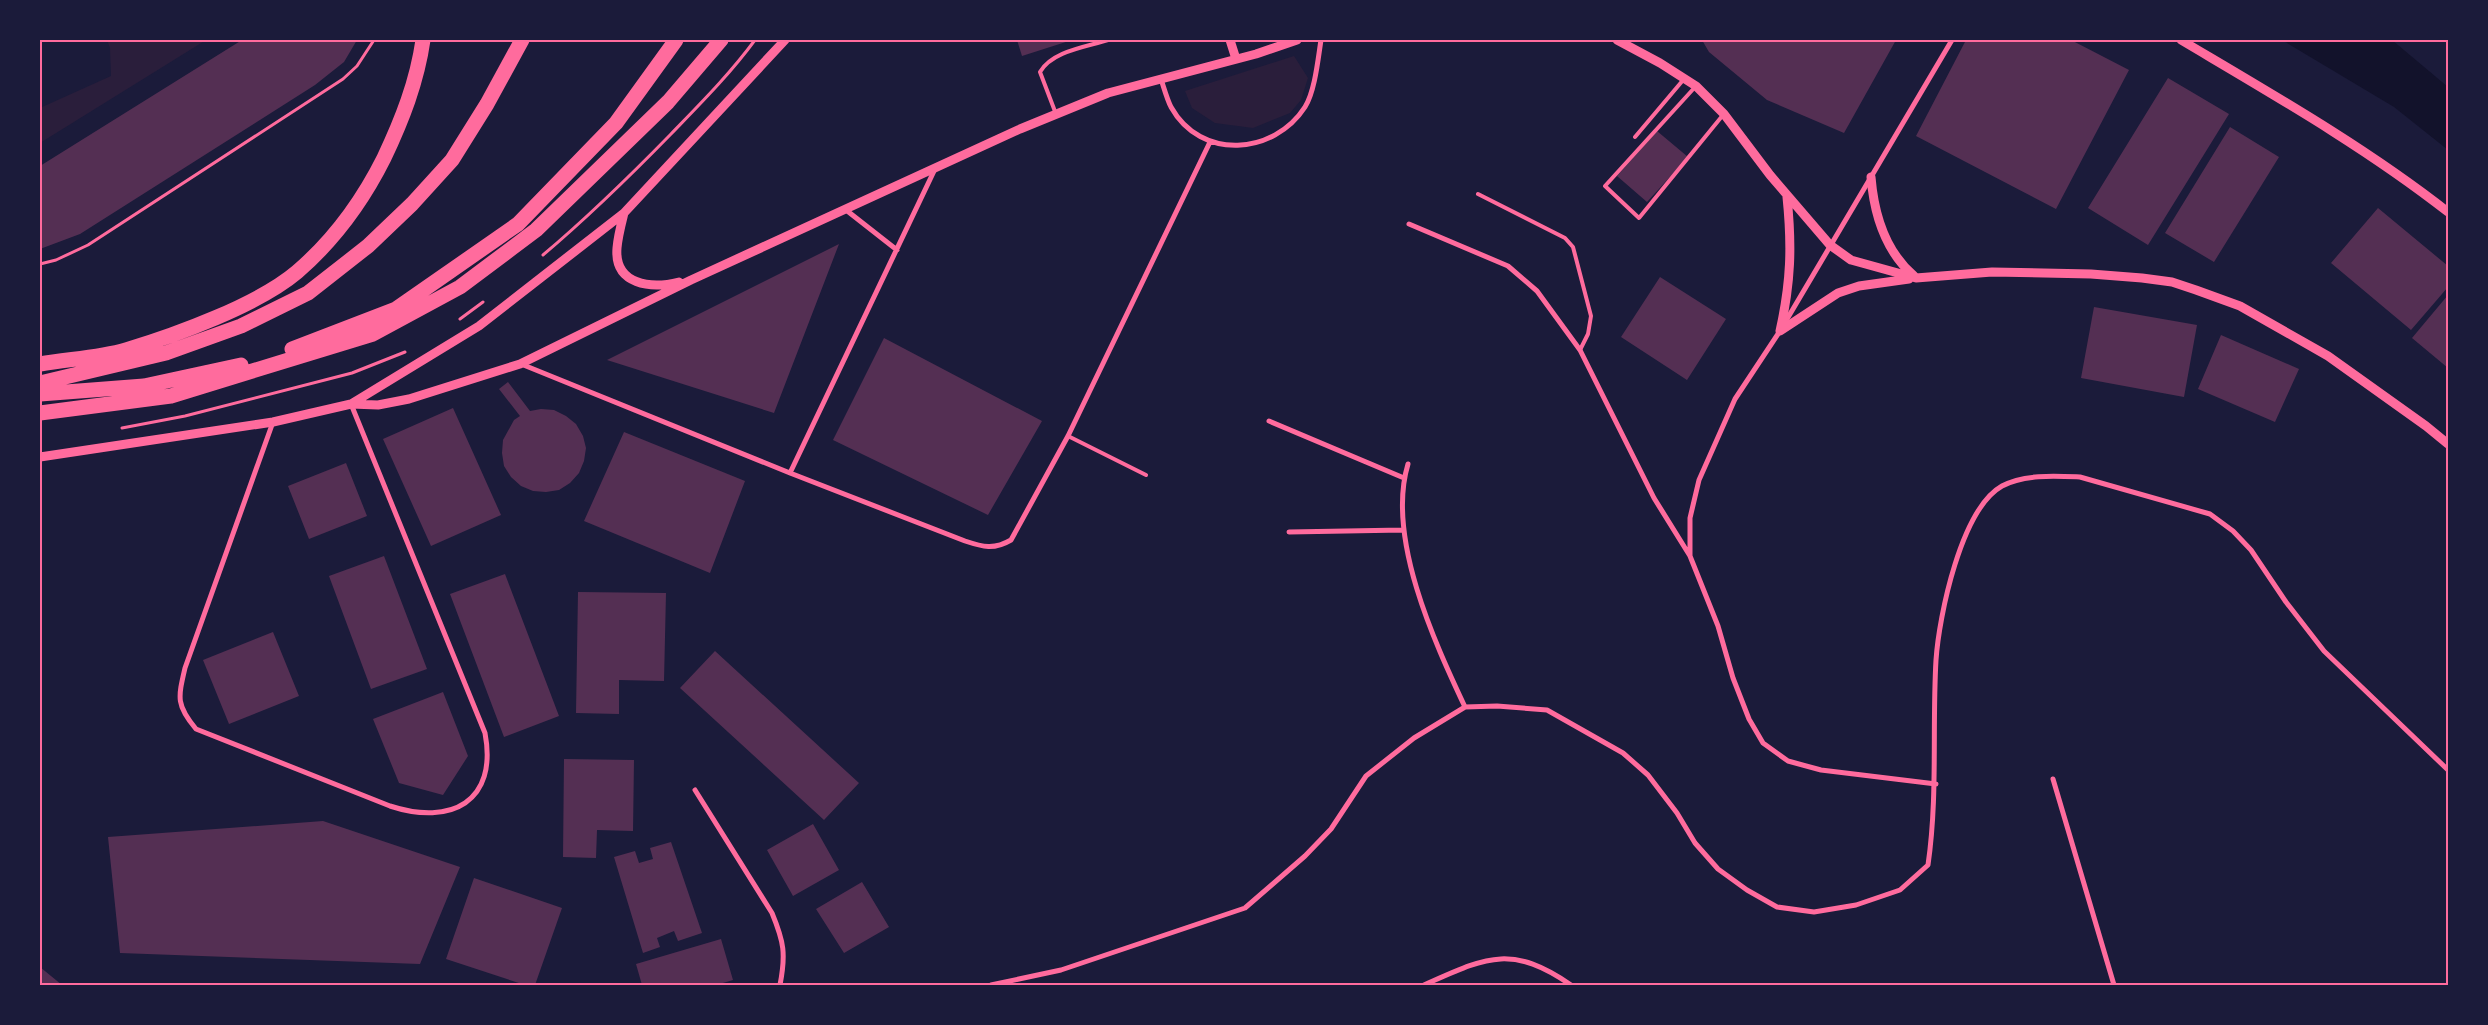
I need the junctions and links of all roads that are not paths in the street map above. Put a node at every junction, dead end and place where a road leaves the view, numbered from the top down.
1 (423, 40) edge
2 (522, 40) edge
3 (676, 40) edge
4 (721, 40) edge
5 (786, 40) edge
6 (1108, 40) edge
7 (1230, 40) edge
8 (1297, 40) edge
9 (1321, 40) edge
10 (1617, 40) edge
11 (1952, 40) edge
12 (2181, 40) edge
13 (1236, 59) junction
14 (1161, 79) junction
15 (1684, 79) junction
16 (1696, 86) junction
17 (1056, 114) junction
18 (1724, 114) junction
19 (1635, 137) dead end
20 (1210, 142) junction
21 (936, 167) junction
22 (1871, 177) junction
23 (1478, 194) dead end
24 (1787, 197) junction
25 (846, 210) junction
26 (2448, 212) edge
27 (624, 213) junction
28 (1409, 224) dead end
29 (1830, 245) junction
30 (897, 250) junction
31 (1916, 278) junction
32 (691, 280) junction
33 (1780, 331) junction
34 (1580, 350) junction
35 (40, 364) edge
36 (520, 364) junction
37 (40, 383) edge
38 (40, 394) edge
39 (351, 404) junction
40 (40, 413) edge
41 (1269, 421) dead end
42 (273, 422) junction
43 (1068, 436) junction
44 (2448, 444) edge
45 (40, 457) edge
46 (1408, 464) dead end
47 (790, 473) junction
48 (1146, 475) dead end
49 (1404, 478) junction
50 (1402, 530) junction
51 (1289, 532) dead end
52 (1690, 556) junction
53 (1465, 707) junction
54 (2448, 770) edge
55 (2053, 779) dead end
56 (1936, 784) junction
57 (695, 790) dead end
58 (780, 985) edge
59 (991, 985) edge
60 (1424, 985) edge
61 (1571, 985) edge
62 (2114, 985) edge

1 - 35 highway
2 - 37 highway
3 - 38 highway
4 - 40 highway
5 - 27 street
6 - 17 lane
7 - 13 street
8 - 13 street
9 - 20 street
10 - 15 street
11 - 22 street
12 - 26 street
13 - 14 street
14 - 17 street
14 - 20 street
15 - 16 street
15 - 19 lane
16 - 18 street
16 - 18 lane
17 - 21 street
18 - 24 street
20 - 43 street
21 - 25 street
21 - 30 street
22 - 29 street
22 - 31 street
23 - 34 lane
24 - 29 street
24 - 33 street
25 - 30 street
25 - 32 street
27 - 32 street
27 - 39 street
28 - 34 street
29 - 31 street
29 - 33 street
30 - 47 street
31 - 33 street
31 - 44 street
32 - 36 street
33 - 52 street
34 - 52 street
36 - 39 street
36 - 47 street
39 - 42 street
39 - 42 street
41 - 49 street
42 - 45 street
43 - 47 street
43 - 48 lane
46 - 49 street
49 - 50 street
50 - 51 street
50 - 53 street
52 - 56 street
53 - 56 street
53 - 59 street
54 - 56 street
55 - 62 street
57 - 58 street
60 - 61 street

